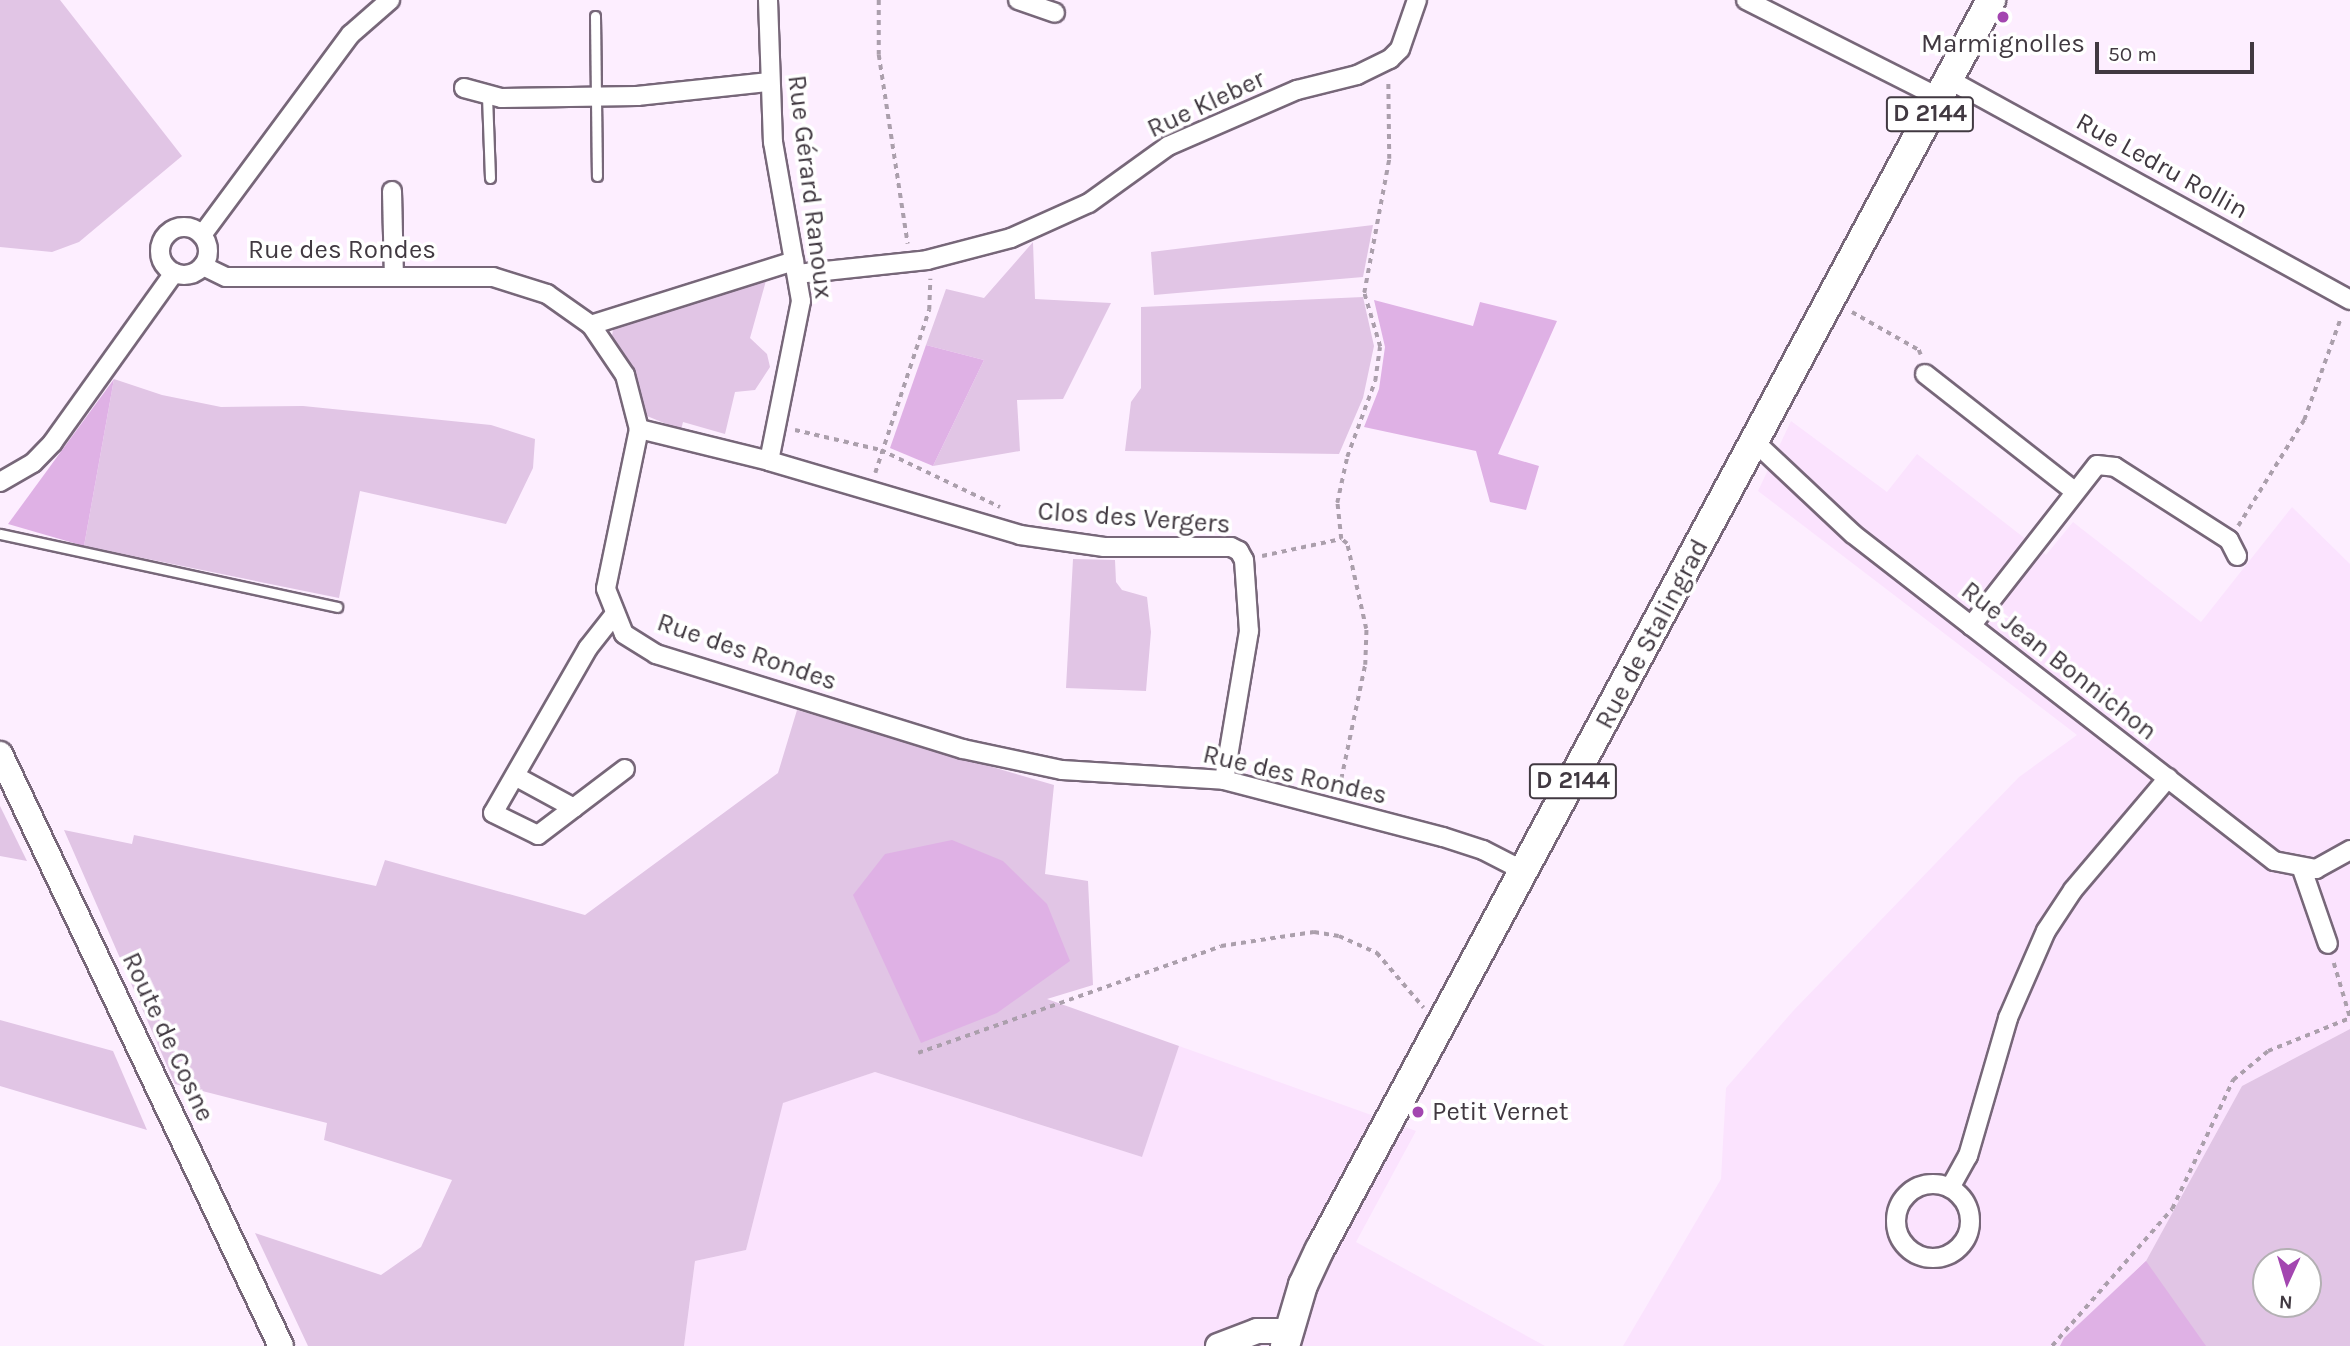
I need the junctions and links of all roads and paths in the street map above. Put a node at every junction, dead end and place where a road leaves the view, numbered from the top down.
1 (390, 0) edge
2 (768, 0) edge
3 (879, 0) edge
4 (1018, 0) edge
5 (1417, 0) edge
6 (1746, 0) edge
7 (1991, 0) edge
8 (1055, 13) dead end
9 (595, 16) dead end
10 (1390, 59) junction
11 (769, 82) junction
12 (464, 88) dead end
13 (1943, 88) junction
14 (487, 96) junction
15 (596, 97) junction
16 (597, 176) dead end
17 (490, 177) dead end
18 (392, 191) dead end
19 (202, 235) junction
20 (920, 261) junction
21 (203, 266) junction
22 (796, 268) junction
23 (174, 273) junction
24 (394, 276) junction
25 (1832, 300) junction
26 (2349, 300) edge
27 (591, 325) junction
28 (1925, 373) joint
29 (777, 426) junction
30 (639, 429) junction
31 (1755, 442) junction
32 (881, 450) junction
33 (769, 461) junction
34 (0, 482) edge
35 (871, 490) junction
36 (2074, 491) junction
37 (1013, 514) dead end
38 (0, 534) edge
39 (1341, 539) junction
40 (2233, 548) joint
41 (1244, 559) junction
42 (337, 607) dead end
43 (614, 615) junction
44 (1971, 626) junction
45 (0, 754) edge
46 (625, 769) dead end
47 (514, 776) junction
48 (2168, 778) junction
49 (1224, 780) junction
50 (574, 808) junction
51 (1334, 808) junction
52 (2350, 849) edge
53 (2302, 869) junction
54 (1524, 871) junction
55 (2328, 944) joint
56 (2350, 1017) edge
57 (1440, 1027) junction
58 (918, 1053) dead end
59 (1950, 1188) junction
60 (1286, 1338) edge
61 (280, 1345) edge
62 (1218, 1346) edge
63 (2052, 1346) edge

1 - 19 street
2 - 11 street, Rue Gérard Ranoux
3 - 20 path
4 - 8 street
5 - 10 street
6 - 13 street, Rue Ledru Rollin
7 - 13 main road, Rue de Stalingrad / D 2144
9 - 15 lane
10 - 20 street, Rue Kleber
10 - 39 path
11 - 15 street
11 - 22 street, Rue Gérard Ranoux
12 - 14 street
13 - 25 main road, Rue de Stalingrad / D 2144
13 - 26 street, Rue Ledru Rollin
14 - 15 street
14 - 17 lane
15 - 16 lane
18 - 24 street
19 - 21 street
19 - 23 street
20 - 22 street, Rue Kleber
20 - 32 path
21 - 23 street
21 - 24 street, Rue des Rondes
22 - 27 street, Rue Kleber
22 - 29 street, Rue Gérard Ranoux
23 - 34 street
24 - 27 street, Rue des Rondes
25 - 28 path
25 - 31 main road, Rue de Stalingrad / D 2144
26 - 40 path
27 - 30 street, Rue des Rondes
28 - 36 street
29 - 32 path
29 - 33 street, Rue Gérard Ranoux
30 - 33 street, Clos des Vergers
30 - 43 street, Rue des Rondes
31 - 44 street, Rue Jean Bonnichon
31 - 54 main road, Rue de Stalingrad / D 2144
32 - 35 path
32 - 37 path
33 - 35 street, Clos des Vergers
35 - 41 street, Clos des Vergers
36 - 40 street
36 - 44 street
38 - 42 lane
39 - 41 path
39 - 51 path
41 - 49 street, Clos des Vergers
43 - 47 street
43 - 49 street, Rue des Rondes
44 - 48 street, Rue Jean Bonnichon
45 - 61 main road, Route de Cosne
46 - 50 street
47 - 50 street
47 - 50 street
48 - 53 street, Rue Jean Bonnichon
48 - 59 street
49 - 51 street, Rue des Rondes
51 - 54 street, Rue des Rondes
52 - 53 street
53 - 55 street
54 - 57 main road, Rue de Stalingrad / D 2144
55 - 56 path
56 - 63 path
57 - 58 path
57 - 60 main road, Rue de Stalingrad / D 2144
59 - 59 street
60 - 62 main road

